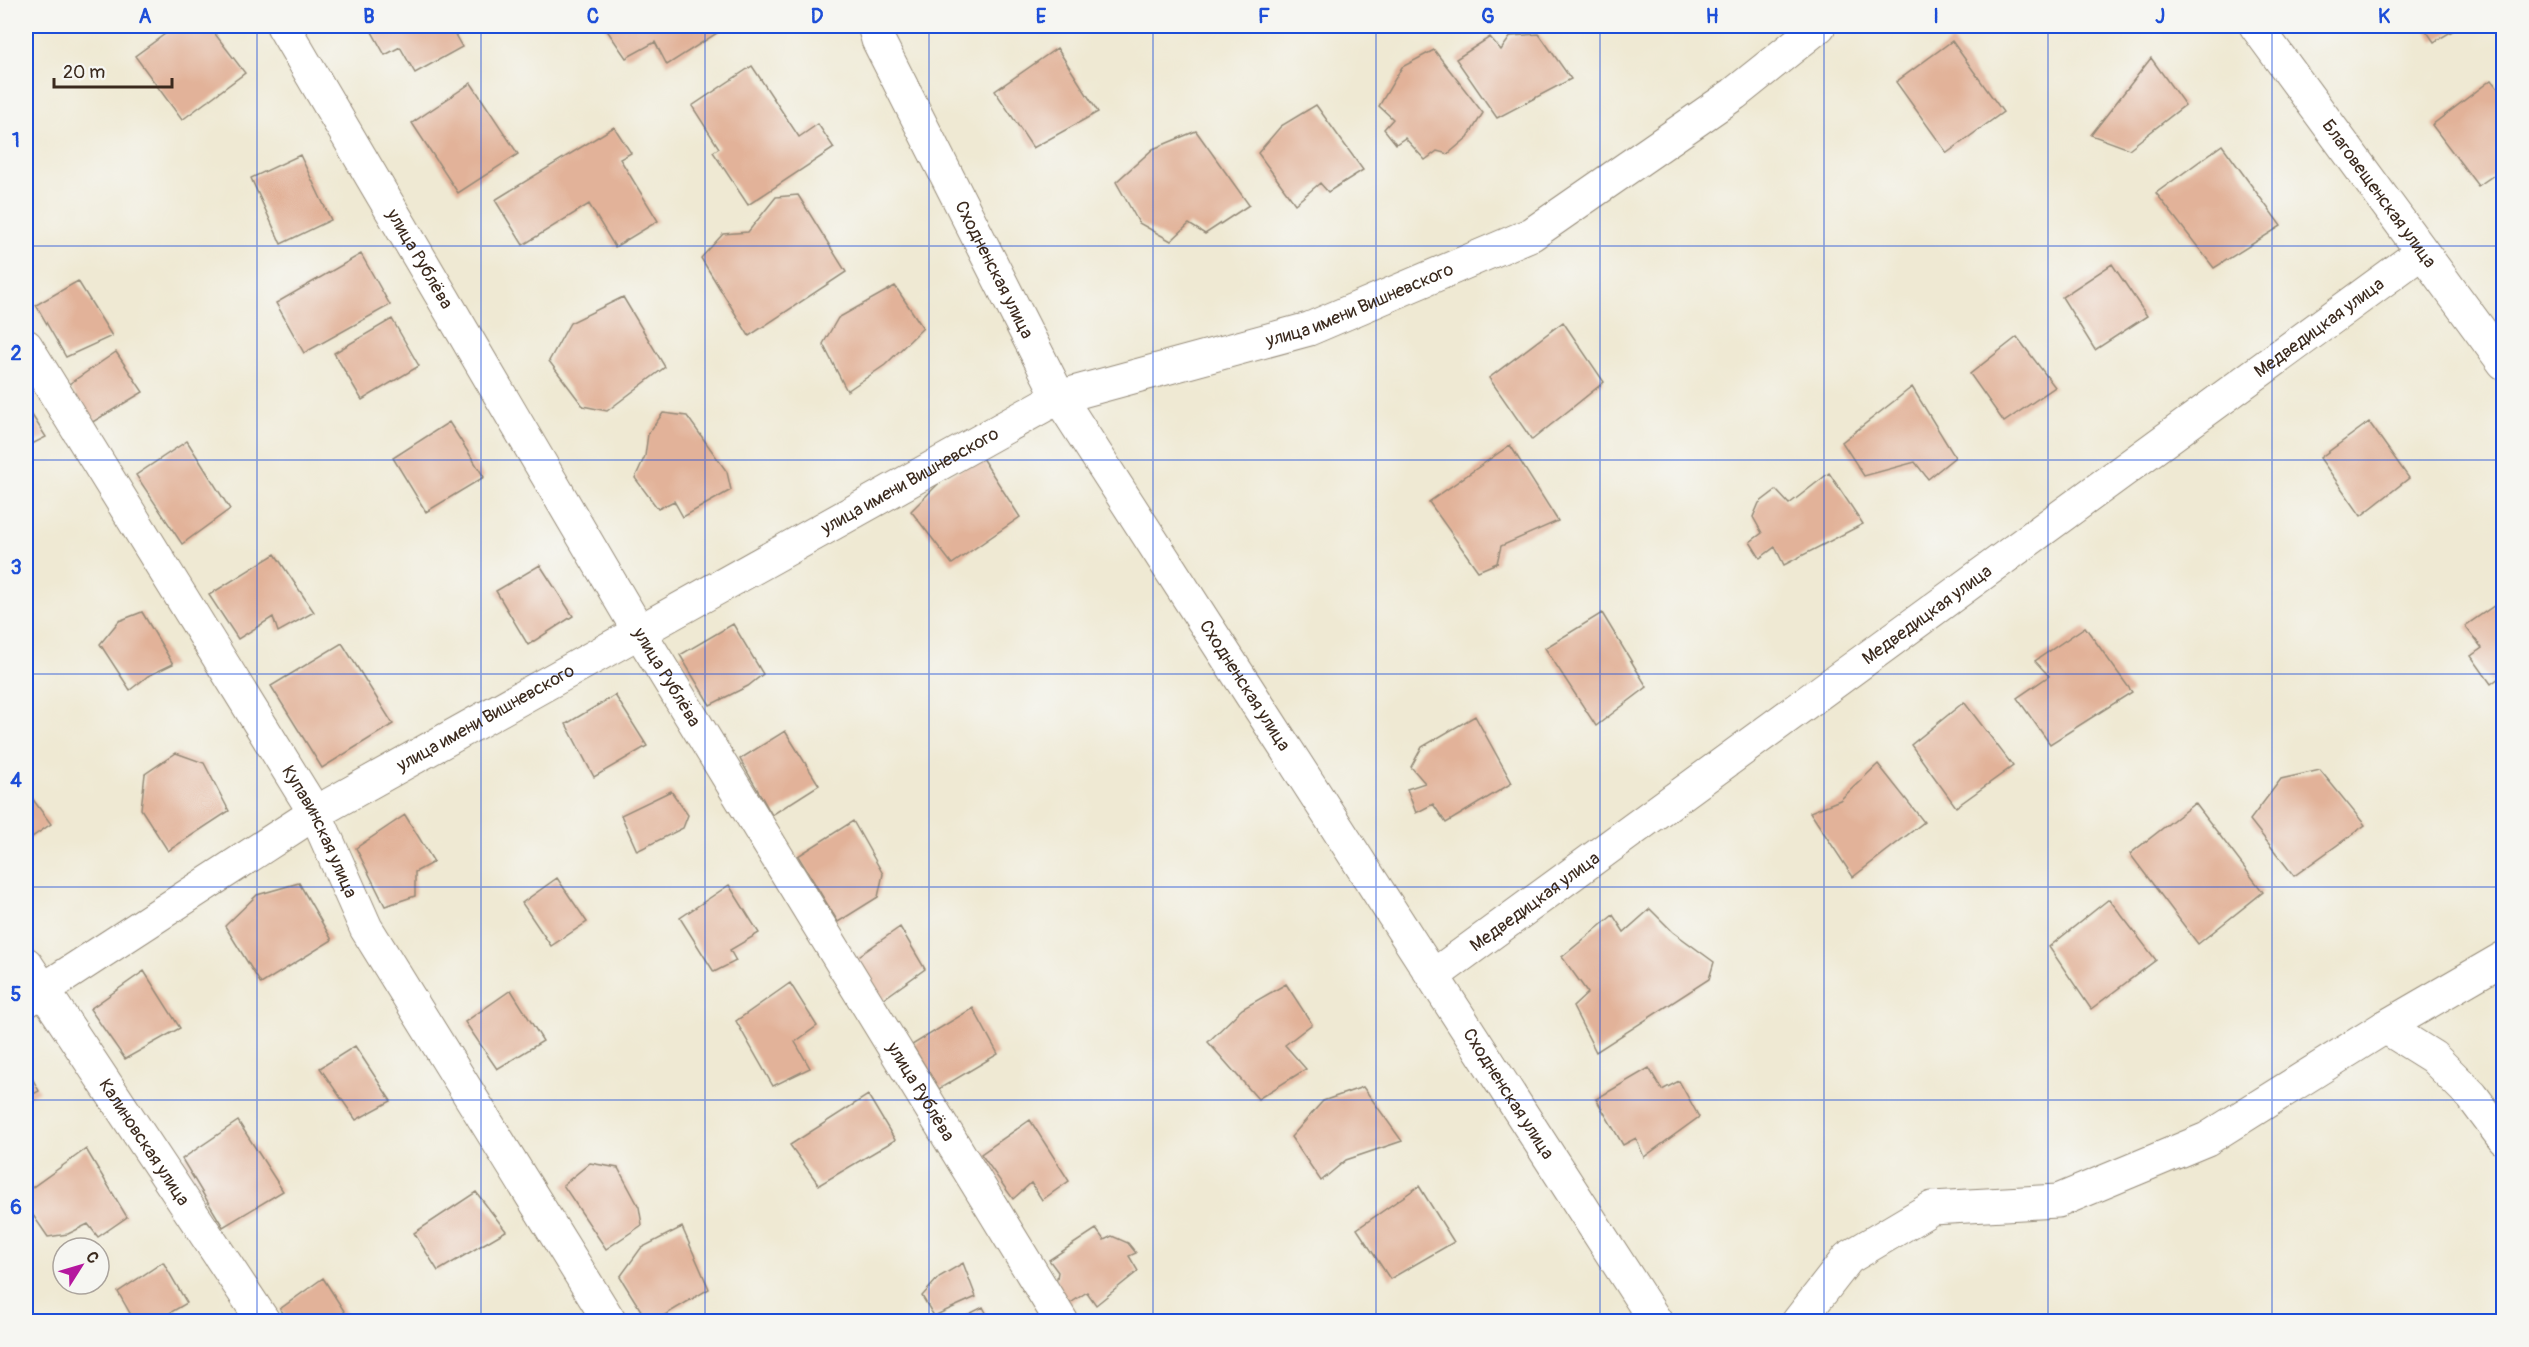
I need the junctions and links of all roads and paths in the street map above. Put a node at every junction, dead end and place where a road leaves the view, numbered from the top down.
1 (283, 26) edge
2 (874, 26) edge
3 (1819, 26) edge
4 (2256, 26) edge
5 (2422, 252) junction
6 (26, 346) edge
7 (2504, 363) edge
8 (1059, 397) junction
9 (640, 633) junction
10 (315, 813) junction
11 (2504, 958) edge
12 (1432, 976) junction
13 (31, 985) edge
14 (2385, 1027) junction
15 (2504, 1138) edge
16 (264, 1322) edge
17 (610, 1322) edge
18 (1062, 1322) edge
19 (1656, 1322) edge
20 (1798, 1322) edge

1 - 9 street, улица Рублёва
2 - 8 street, Сходненская улица
3 - 8 street, улица имени Вишневского
4 - 5 street, Благовещенская улица
5 - 7 street, Благовещенская улица
5 - 12 street, Медведицкая улица
6 - 10 street, Купавинская улица
8 - 9 street, улица имени Вишневского
8 - 12 street, Сходненская улица
9 - 10 street, улица имени Вишневского
9 - 18 street, улица Рублёва
10 - 13 street, улица имени Вишневского
10 - 17 street, Купавинская улица
11 - 14 street
12 - 19 street, Сходненская улица
13 - 16 street, Калиновская улица
14 - 15 street
14 - 20 street

